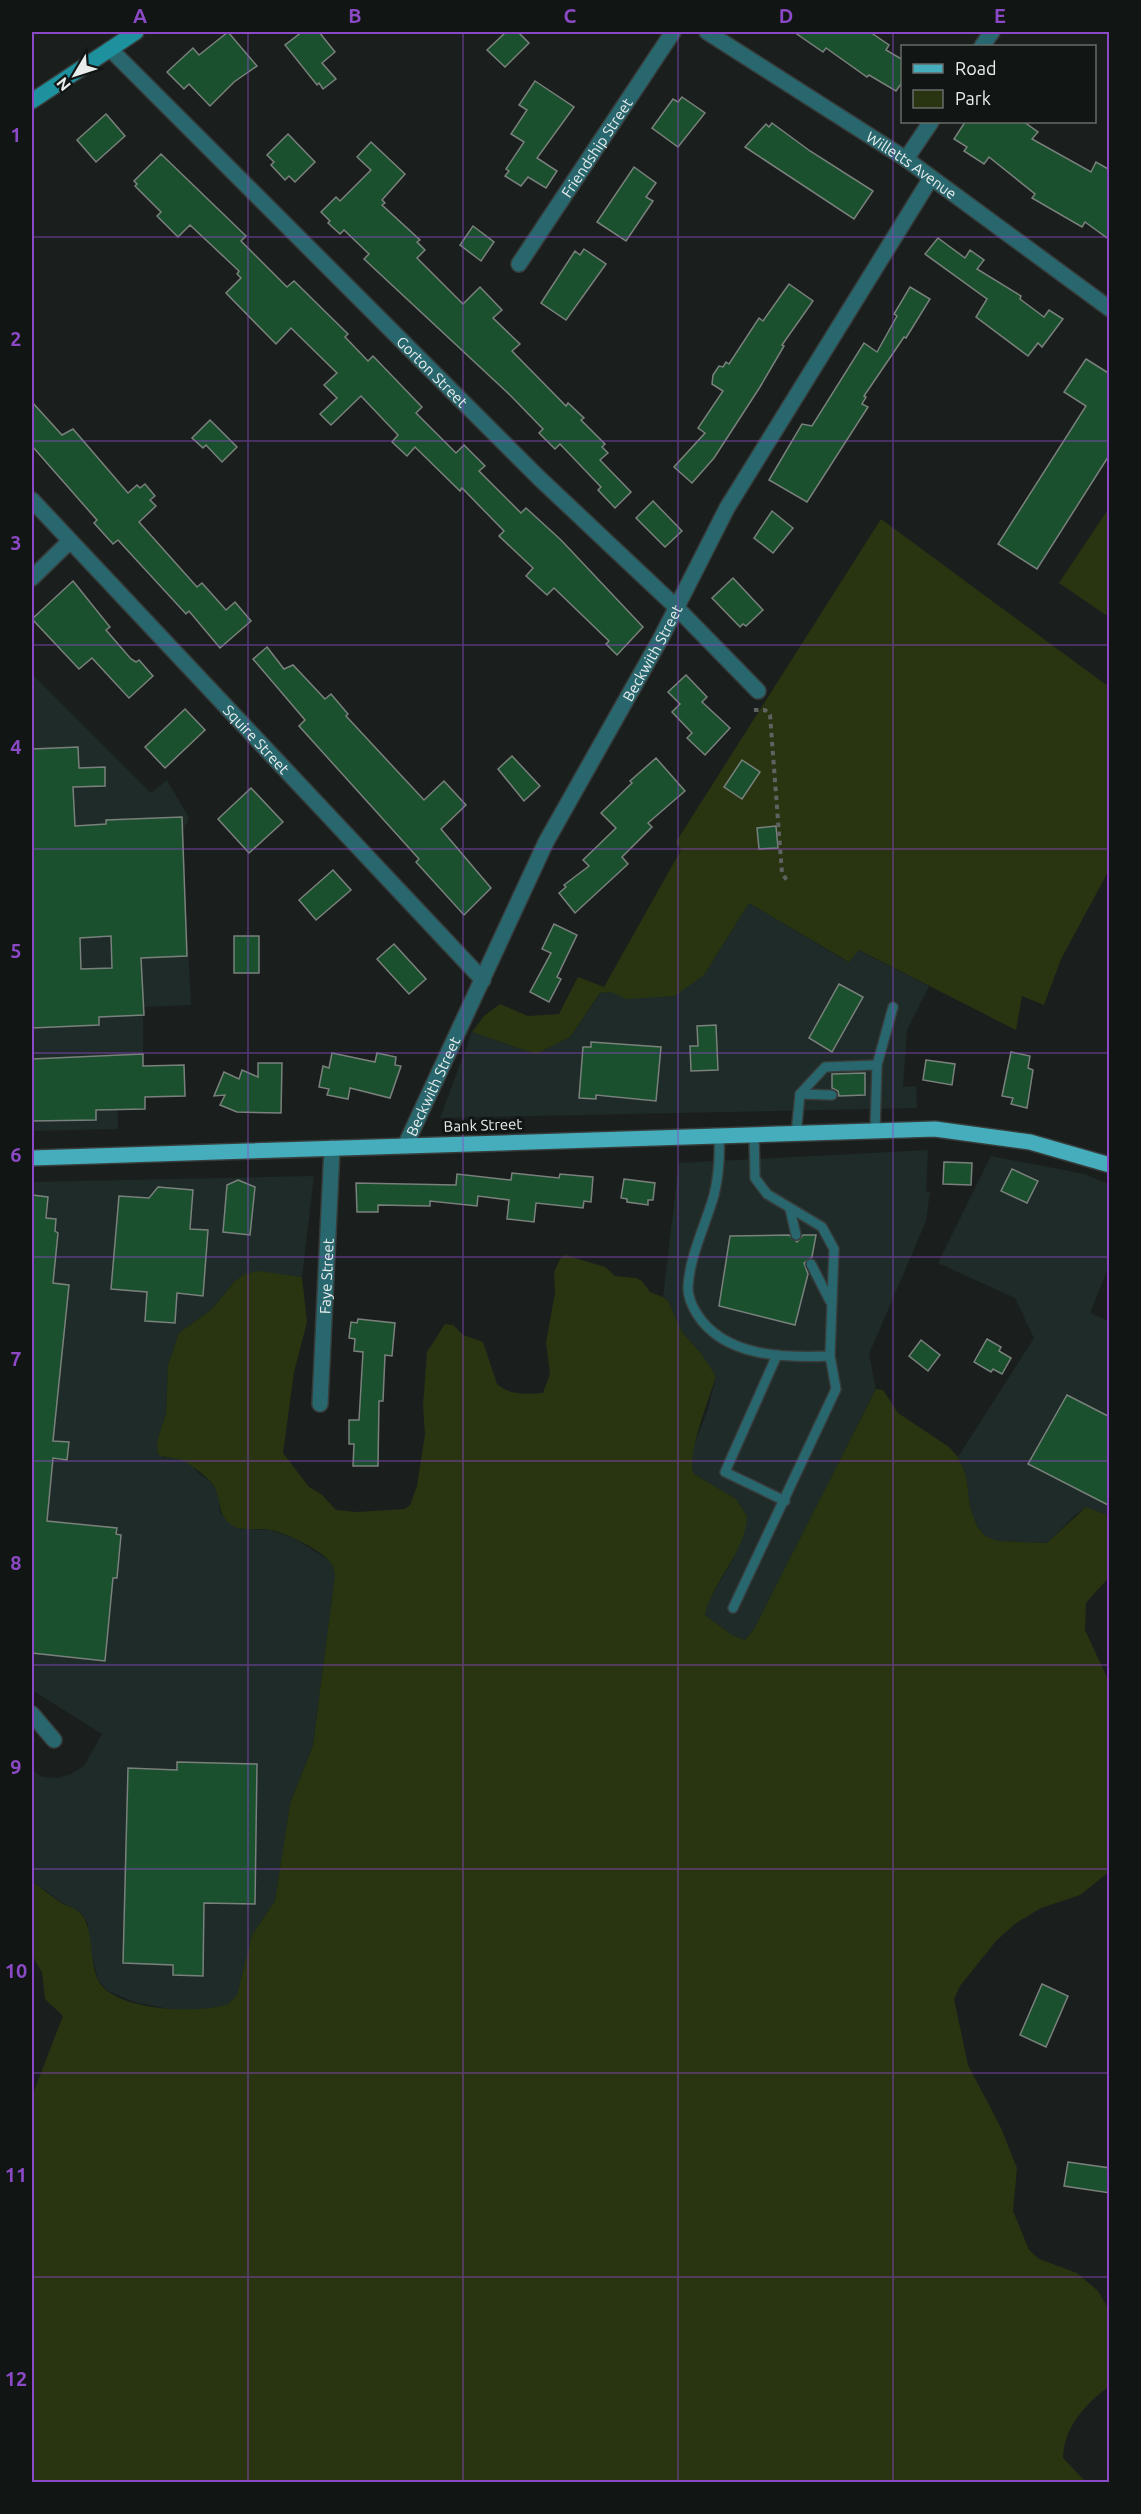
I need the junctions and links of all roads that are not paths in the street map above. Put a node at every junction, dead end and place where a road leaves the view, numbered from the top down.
1 (136, 32) edge
2 (673, 32) edge
3 (707, 32) edge
4 (992, 32) edge
5 (983, 45) edge
6 (110, 49) junction
7 (32, 102) edge
8 (930, 123) edge
9 (906, 159) junction
10 (931, 178) junction
11 (519, 264) dead end
12 (1110, 309) edge
13 (32, 500) edge
14 (70, 541) junction
15 (32, 578) edge
16 (675, 606) junction
17 (758, 691) dead end
18 (483, 980) junction
19 (893, 1007) dead end
20 (877, 1065) junction
21 (800, 1094) junction
22 (865, 1094) dead end
23 (876, 1094) junction
24 (832, 1095) dead end
25 (875, 1131) junction
26 (796, 1134) junction
27 (754, 1135) junction
28 (719, 1136) junction
29 (405, 1146) junction
30 (332, 1148) junction
31 (32, 1158) edge
32 (1110, 1165) edge
33 (790, 1209) junction
34 (796, 1235) dead end
35 (811, 1264) dead end
36 (831, 1303) junction
37 (777, 1355) junction
38 (830, 1356) junction
39 (320, 1404) dead end
40 (784, 1501) junction
41 (733, 1608) dead end
42 (32, 1714) edge
43 (54, 1740) dead end

1 - 6 main road
2 - 11 street, Friendship Street
3 - 9 street, Willetts Avenue
4 - 5 street
6 - 7 main road
6 - 16 street, Gorton Street
8 - 9 street
9 - 10 street, Willetts Avenue
10 - 12 street, Willetts Avenue
10 - 16 street, Beckwith Street
13 - 14 street, Squire Street
14 - 15 street
14 - 18 street, Squire Street
16 - 17 street, Gorton Street
16 - 18 street, Beckwith Street
18 - 29 street, Beckwith Street
19 - 20 lane
20 - 21 lane
20 - 23 lane
21 - 24 lane
21 - 26 lane
22 - 23 lane
23 - 25 lane
25 - 26 main road, Bank Street
25 - 32 main road, Bank Street
26 - 27 main road, Bank Street
27 - 28 main road, Bank Street
27 - 33 lane
28 - 29 main road, Bank Street
28 - 37 lane
29 - 30 main road, Bank Street
30 - 31 main road, Bank Street
30 - 39 street, Faye Street
33 - 34 lane
33 - 36 lane
35 - 36 lane
36 - 38 lane
37 - 38 lane
37 - 40 lane
38 - 40 lane
40 - 41 lane
42 - 43 street

